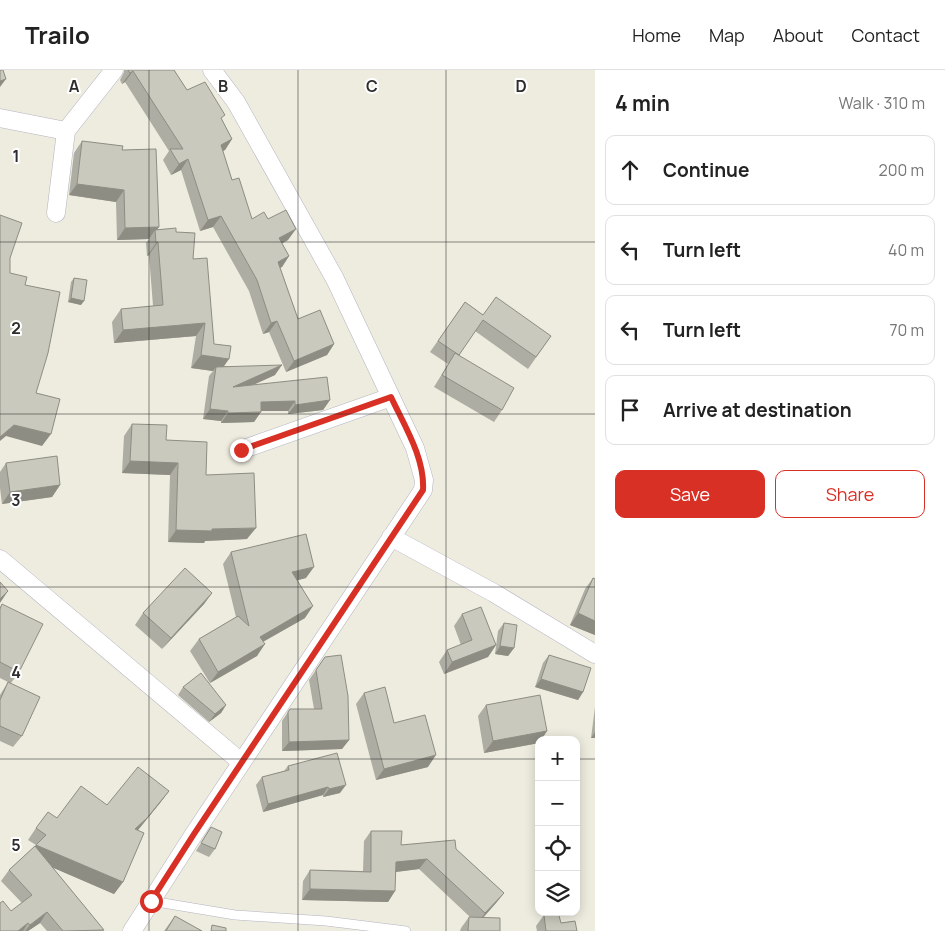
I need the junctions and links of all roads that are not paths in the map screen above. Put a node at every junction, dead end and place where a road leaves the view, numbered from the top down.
1 (114, 70) edge
2 (212, 70) edge
3 (0, 118) edge
4 (66, 131) junction
5 (56, 213) dead end
6 (391, 397) junction
7 (241, 450) dead end
8 (391, 537) junction
9 (0, 560) edge
10 (595, 654) edge
11 (241, 762) junction
12 (151, 901) junction
13 (132, 931) edge
14 (406, 931) edge

1 - 4 street
2 - 6 street
3 - 4 street
4 - 5 street
6 - 7 street
6 - 8 street
8 - 10 street
8 - 11 street
9 - 11 street
11 - 12 street
12 - 13 street
12 - 14 lane

